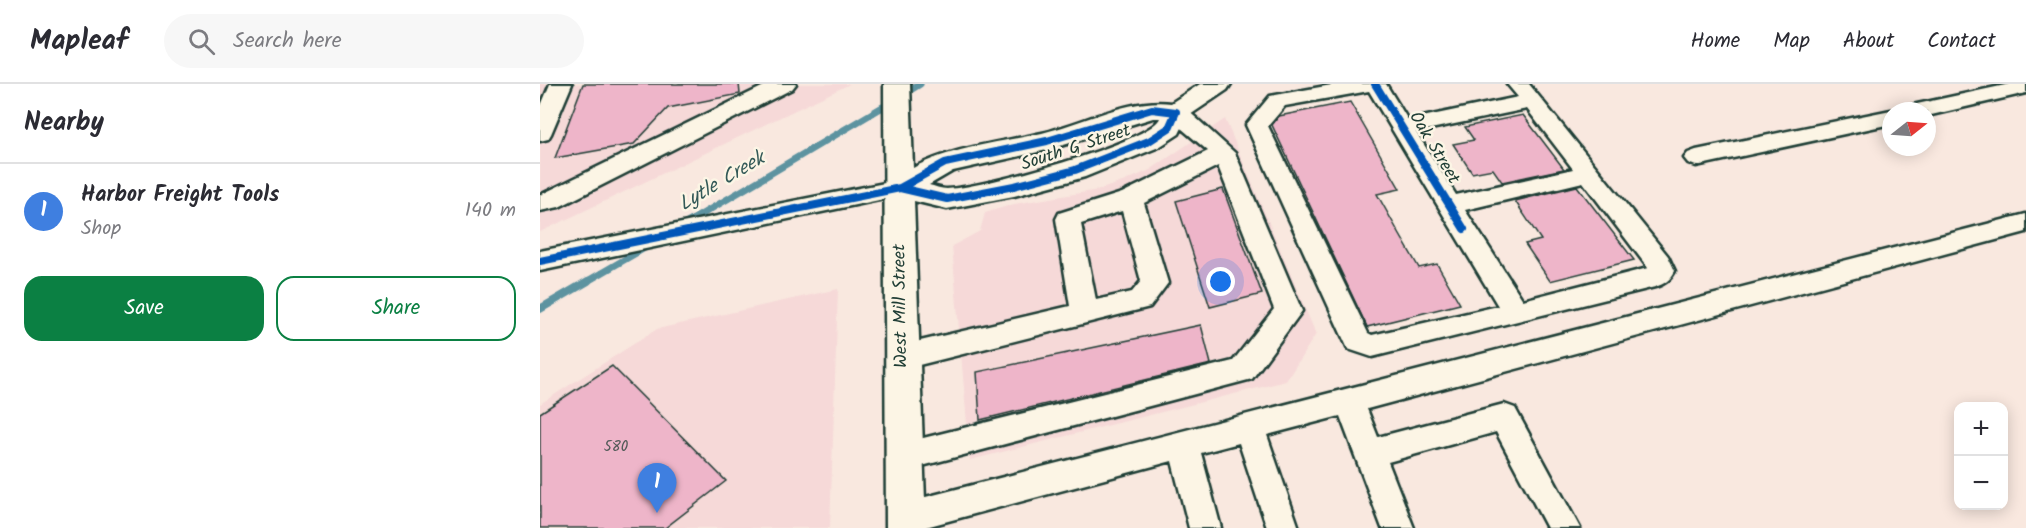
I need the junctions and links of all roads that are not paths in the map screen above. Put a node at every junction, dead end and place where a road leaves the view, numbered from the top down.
1 (561, 84) edge
2 (785, 84) edge
3 (897, 84) edge
4 (1218, 84) edge
5 (1375, 84) edge
6 (1518, 84) edge
7 (2026, 87) edge
8 (1989, 89) edge
9 (1532, 101) junction
10 (1936, 105) edge
11 (1176, 112) junction
12 (1882, 119) edge
13 (1403, 128) junction
14 (540, 134) edge
15 (1224, 153) junction
16 (1696, 158) dead end
17 (1589, 173) junction
18 (900, 188) junction
19 (1131, 199) junction
20 (540, 203) edge
21 (1449, 205) junction
22 (2026, 223) edge
23 (540, 261) edge
24 (1516, 312) junction
25 (1085, 313) junction
26 (903, 357) junction
27 (1349, 400) junction
28 (1249, 426) junction
29 (1183, 444) junction
30 (1369, 453) junction
31 (903, 457) junction
32 (906, 523) edge
33 (1205, 528) edge
34 (1283, 528) edge
35 (1398, 528) edge
36 (1563, 528) edge

1 - 14 street
2 - 20 street
3 - 18 main road, West Mill Street
4 - 11 main road, South G Street
5 - 13 street, Oak Street
5 - 24 street
6 - 9 street
7 - 8 street
8 - 10 street
9 - 13 street
9 - 17 street
11 - 15 street
11 - 18 main road, South G Street
12 - 16 street
13 - 21 street, Oak Street
15 - 19 street
15 - 31 street
17 - 21 street
17 - 24 street
18 - 23 street, South G Street
18 - 26 main road, West Mill Street
19 - 25 street
19 - 25 street
21 - 24 street, Oak Street
22 - 27 street
25 - 26 street
26 - 31 main road, West Mill Street
27 - 28 street
27 - 30 street
28 - 29 street
28 - 34 street
29 - 32 street
29 - 33 street
30 - 35 street
30 - 36 street
31 - 32 main road, West Mill Street

